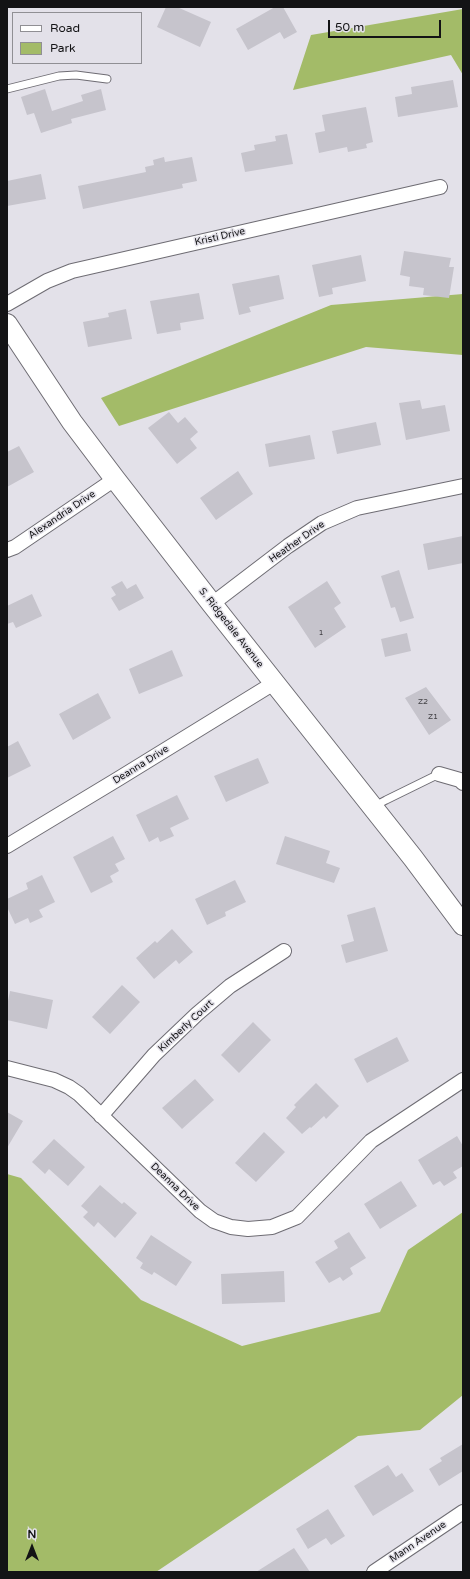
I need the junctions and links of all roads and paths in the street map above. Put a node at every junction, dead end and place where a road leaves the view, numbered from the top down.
1 (107, 79) dead end
2 (7, 89) edge
3 (440, 187) dead end
4 (7, 304) edge
5 (7, 324) edge
6 (116, 479) junction
7 (463, 486) edge
8 (7, 550) edge
9 (212, 604) junction
10 (274, 683) junction
11 (439, 774) joint
12 (463, 782) edge
13 (373, 807) junction
14 (7, 846) edge
15 (463, 925) edge
16 (284, 951) dead end
17 (7, 1068) edge
18 (463, 1080) edge
19 (101, 1116) junction
20 (463, 1512) edge
21 (374, 1572) edge

1 - 2 lane
3 - 4 street, Kristi Drive
5 - 6 main road, S. Ridgedale Avenue
6 - 8 street, Alexandria Drive
6 - 9 main road, S. Ridgedale Avenue
7 - 9 street, Heather Drive
9 - 10 main road, S. Ridgedale Avenue
10 - 13 main road, S. Ridgedale Avenue
10 - 14 street, Deanna Drive
11 - 12 street
11 - 13 lane
13 - 15 main road, S. Ridgedale Avenue
16 - 19 street, Kimberly Court
17 - 19 street, Deanna Drive
18 - 19 street, Deanna Drive
20 - 21 street, Mann Avenue

